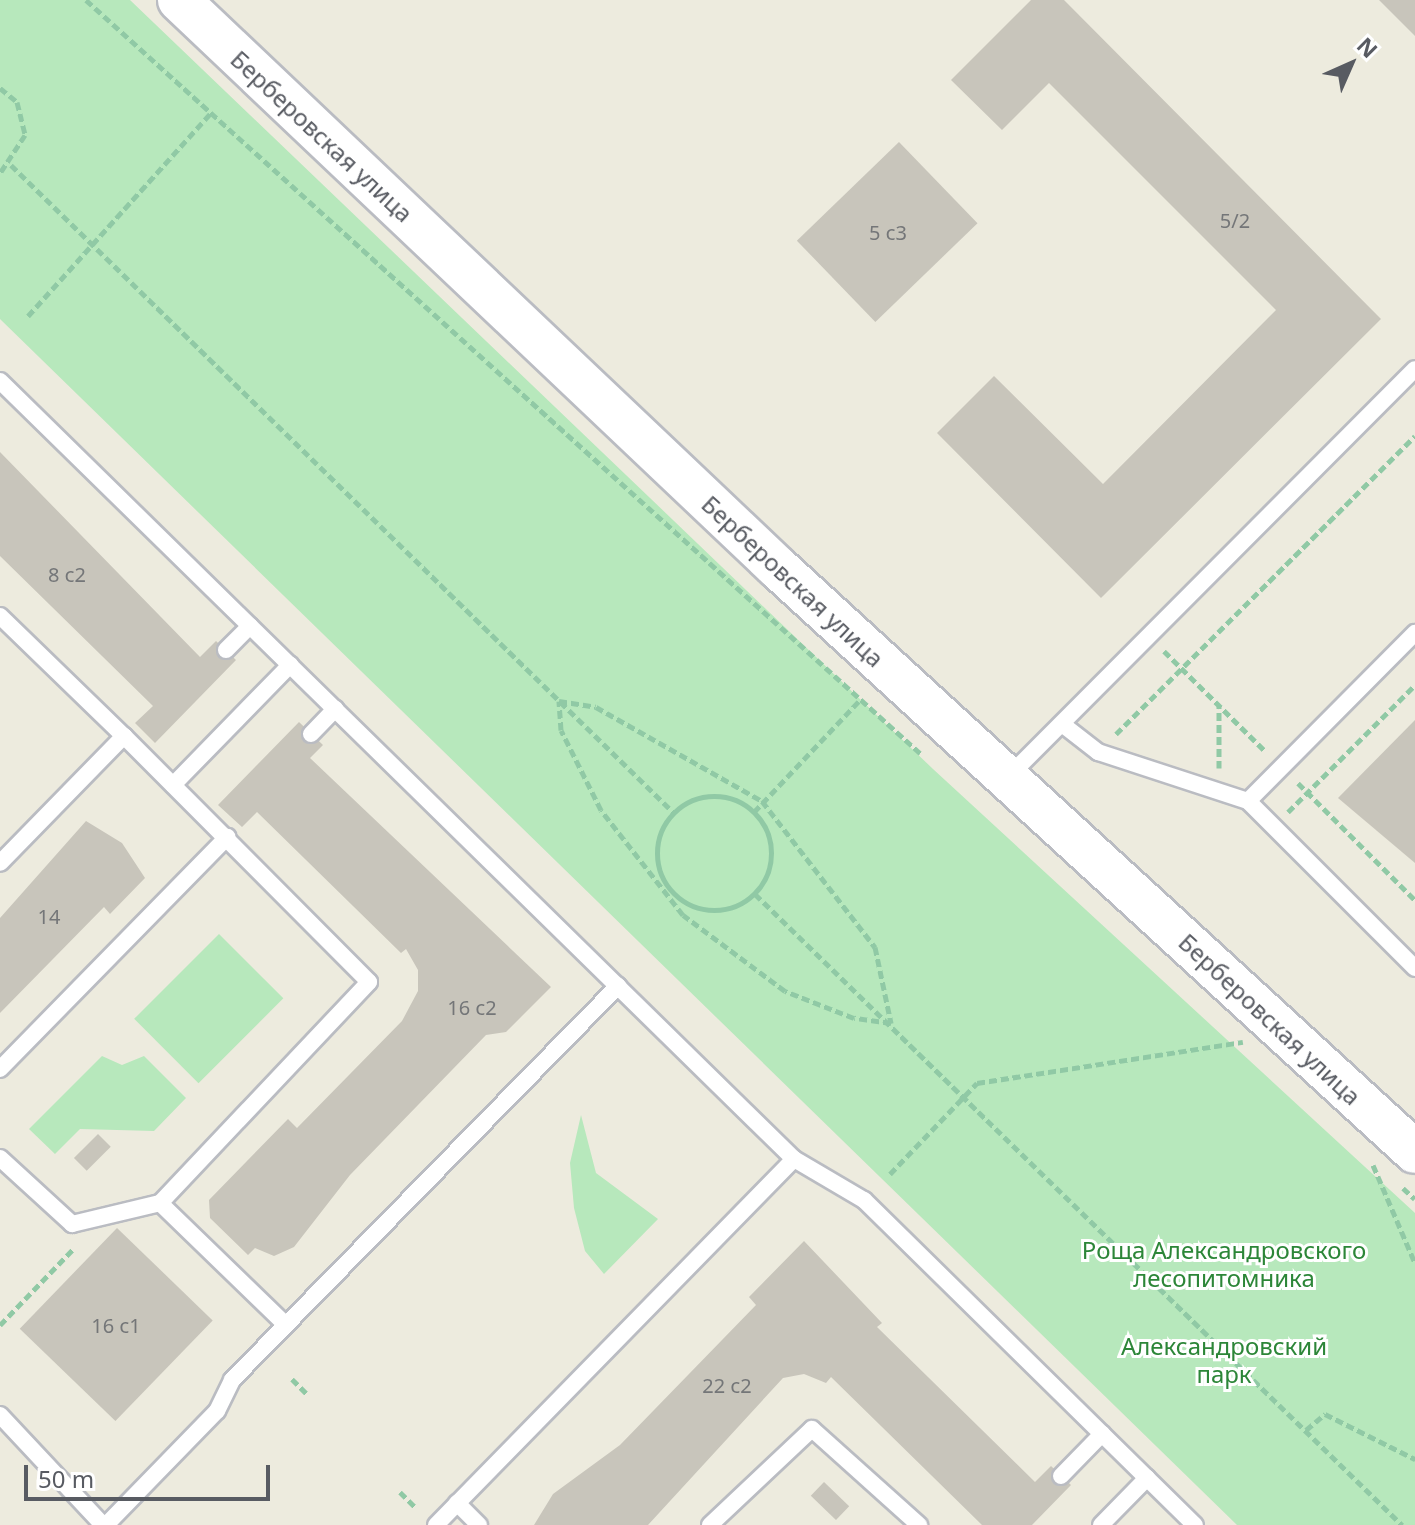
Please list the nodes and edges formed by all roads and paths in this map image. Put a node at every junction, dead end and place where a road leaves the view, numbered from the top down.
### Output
1 (86, 0) edge
2 (179, 0) edge
3 (0, 88) edge
4 (210, 114) junction
5 (11, 165) junction
6 (0, 173) edge
7 (90, 245) junction
8 (28, 316) dead end
9 (1415, 369) edge
10 (0, 381) edge
11 (1415, 436) edge
12 (0, 616) edge
13 (250, 626) junction
14 (1415, 633) edge
15 (226, 650) dead end
16 (290, 665) junction
17 (1415, 685) edge
18 (860, 700) junction
19 (559, 701) junction
20 (1219, 705) dead end
21 (335, 709) junction
22 (1062, 724) junction
23 (311, 734) dead end
24 (124, 736) junction
25 (1098, 752) junction
26 (930, 762) dead end
27 (1007, 778) junction
28 (173, 785) junction
29 (1218, 791) junction
30 (762, 801) junction
31 (1248, 801) junction
32 (673, 812) junction
33 (754, 812) junction
34 (1273, 827) junction
35 (227, 837) junction
36 (0, 863) edge
37 (755, 894) junction
38 (671, 896) junction
39 (1415, 968) edge
40 (618, 986) junction
41 (891, 1023) junction
42 (1234, 1032) dead end
43 (1246, 1042) junction
44 (1257, 1052) dead end
45 (0, 1069) edge
46 (964, 1094) junction
47 (1415, 1152) edge
48 (0, 1158) edge
49 (794, 1159) junction
50 (890, 1174) dead end
51 (1415, 1199) edge
52 (160, 1203) junction
53 (103, 1219) junction
54 (1415, 1263) edge
55 (0, 1325) edge
56 (286, 1325) junction
57 (292, 1379) dead end
58 (306, 1393) dead end
59 (0, 1415) edge
60 (1306, 1430) junction
61 (1102, 1434) junction
62 (1415, 1459) edge
63 (1061, 1476) dead end
64 (1147, 1478) junction
65 (400, 1492) dead end
66 (457, 1503) junction
67 (415, 1507) dead end
68 (1190, 1523) edge
69 (105, 1525) edge
70 (436, 1525) edge
71 (479, 1525) edge
72 (710, 1525) edge
73 (919, 1525) edge
74 (1101, 1525) edge
75 (1402, 1525) edge

1 - 4 path
2 - 27 street, Берберовская улица
3 - 5 path
4 - 7 path
4 - 18 path
5 - 6 path
5 - 7 path
7 - 8 path
7 - 19 path
9 - 22 lane
10 - 13 lane
11 - 25 path
12 - 24 lane
13 - 15 lane
13 - 16 lane
14 - 31 lane
16 - 21 lane
16 - 28 lane
17 - 34 path
18 - 26 path
18 - 30 path
19 - 30 path
19 - 32 path
19 - 38 path
20 - 29 path
21 - 23 lane
21 - 40 lane
22 - 25 lane
22 - 27 lane
24 - 28 lane
24 - 36 lane
25 - 29 lane
27 - 47 street, Берберовская улица
28 - 35 lane
29 - 31 lane
30 - 33 path
30 - 41 path
31 - 34 lane
32 - 33 path
32 - 38 path
33 - 37 path
34 - 39 lane
35 - 45 lane
35 - 52 lane
37 - 38 path
37 - 41 path
38 - 41 path
40 - 49 lane
40 - 56 lane
41 - 46 path
42 - 43 path
43 - 44 path
43 - 46 path
46 - 50 path
46 - 60 path
48 - 53 lane
49 - 61 lane
49 - 66 lane
51 - 54 path
52 - 53 lane
52 - 56 lane
53 - 55 path
56 - 69 lane
57 - 58 path
59 - 69 lane
60 - 62 path
60 - 75 path
61 - 63 lane
61 - 64 lane
64 - 68 lane
64 - 74 lane
65 - 67 path
66 - 70 lane
66 - 71 lane
72 - 73 lane

